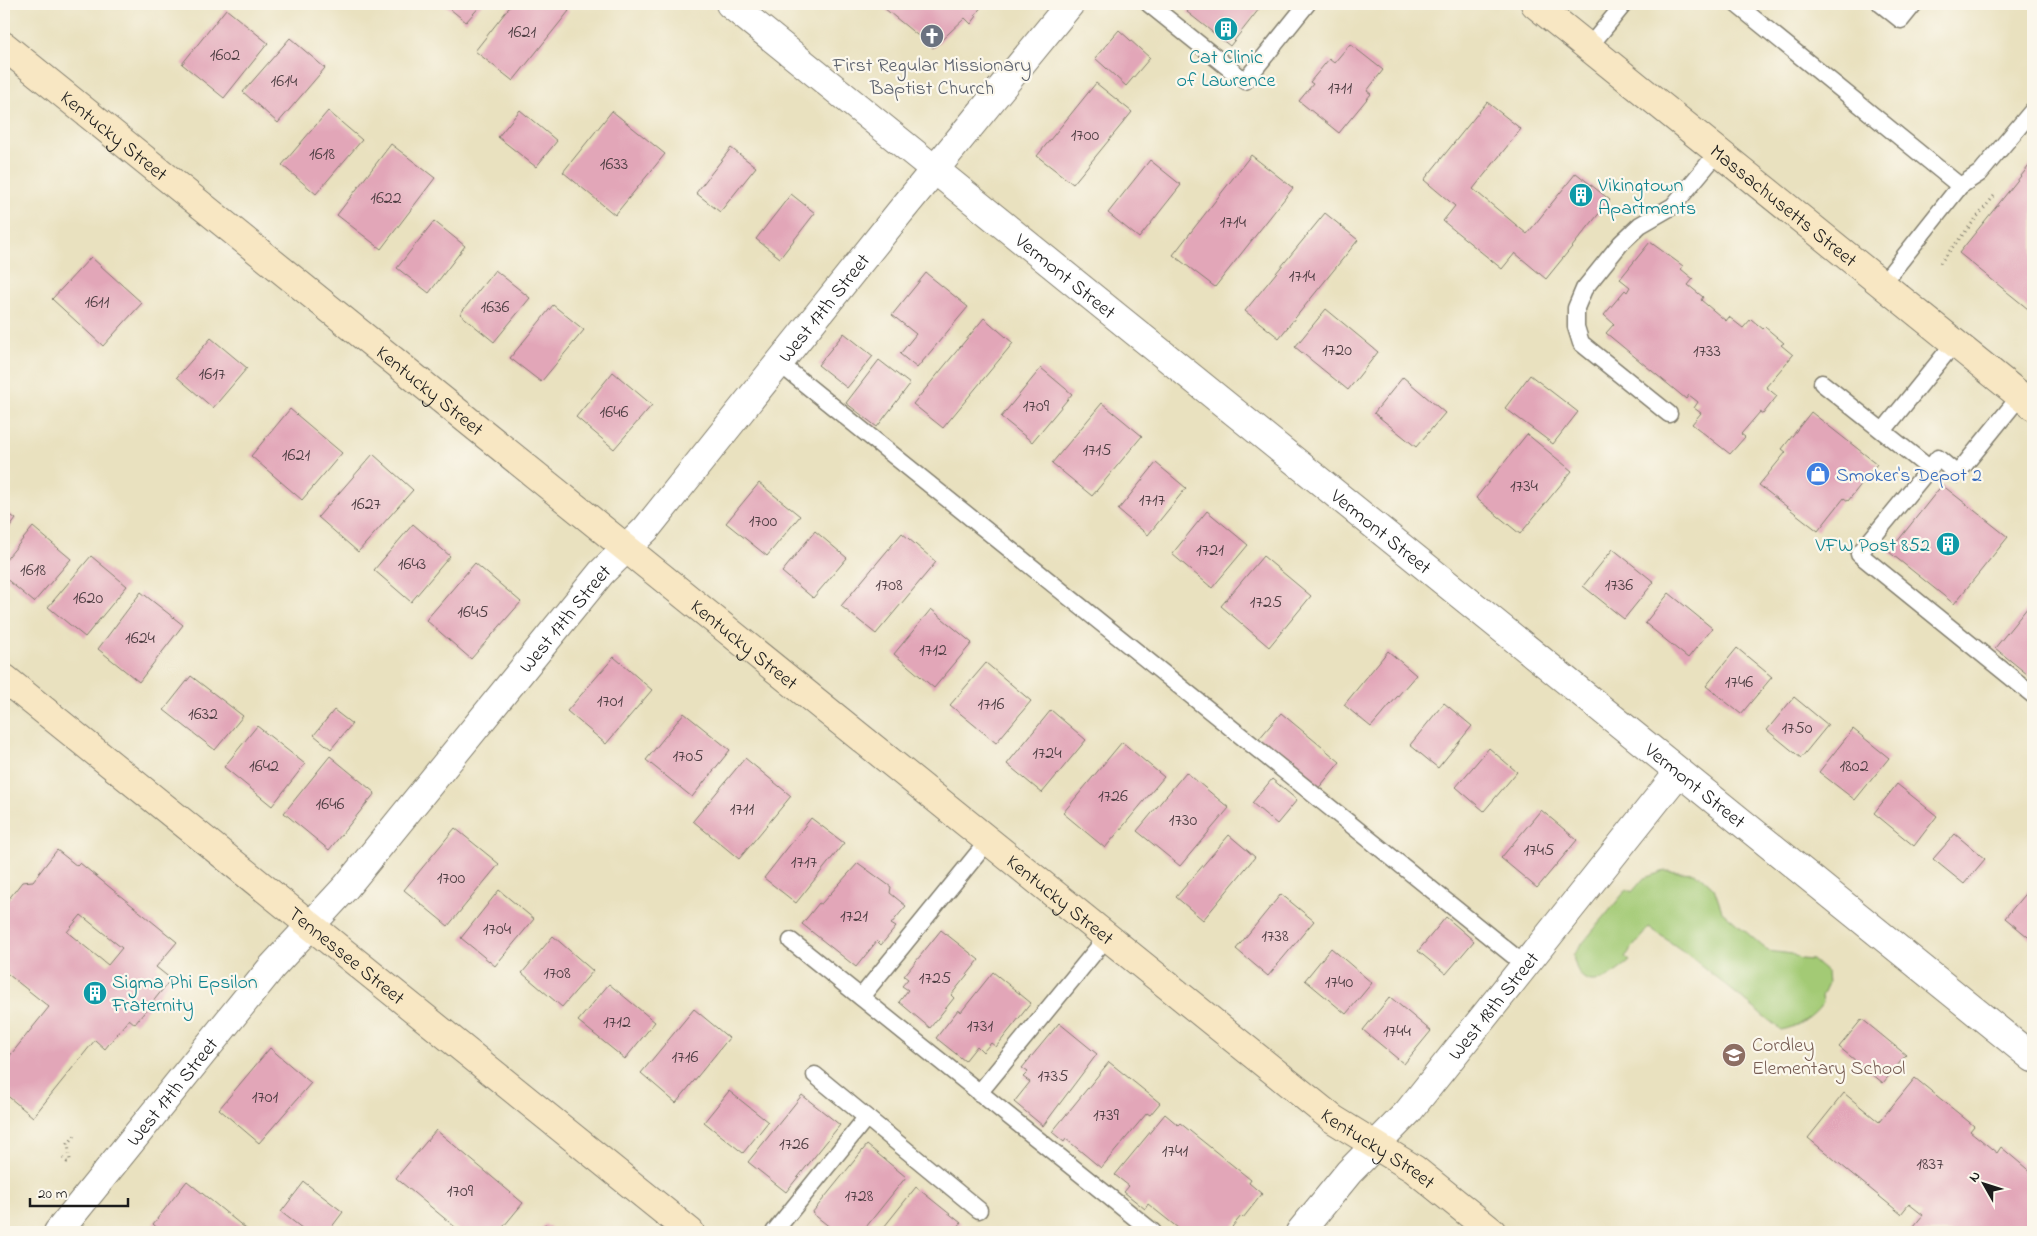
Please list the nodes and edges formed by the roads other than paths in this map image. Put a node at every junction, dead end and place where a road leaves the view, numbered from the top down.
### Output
1 (730, 4) edge
2 (1070, 4) edge
3 (1149, 4) edge
4 (1308, 4) edge
5 (1535, 4) edge
6 (1624, 4) edge
7 (1736, 4) edge
8 (1881, 4) edge
9 (1914, 4) edge
10 (4, 46) edge
11 (1589, 47) junction
12 (2033, 110) edge
13 (1719, 151) junction
14 (935, 170) junction
15 (1960, 186) junction
16 (1882, 283) junction
17 (1955, 342) junction
18 (779, 363) junction
19 (1822, 382) dead end
20 (2027, 400) edge
21 (1669, 414) dead end
22 (1883, 431) junction
23 (1929, 468) junction
24 (626, 549) junction
25 (4, 678) edge
26 (2033, 695) edge
27 (1679, 772) junction
28 (988, 841) junction
29 (310, 926) junction
30 (1107, 937) junction
31 (791, 941) dead end
32 (1525, 965) junction
33 (861, 997) junction
34 (2033, 1058) edge
35 (815, 1075) dead end
36 (980, 1093) junction
37 (866, 1118) junction
38 (1375, 1145) junction
39 (978, 1210) dead end
40 (58, 1232) edge
41 (690, 1232) edge
42 (774, 1232) edge
43 (1153, 1232) edge
44 (1300, 1232) edge
45 (1492, 1232) edge

1 - 14 street, Vermont Street
2 - 14 street, West 17th Street
3 - 4 lane
5 - 11 main road, Massachusetts Street
6 - 11 lane
7 - 15 lane
8 - 9 lane
10 - 24 main road, Kentucky Street
11 - 13 main road, Massachusetts Street
12 - 15 lane
13 - 16 main road, Massachusetts Street
13 - 21 lane
14 - 18 street, West 17th Street
14 - 27 street, Vermont Street
15 - 16 lane
16 - 17 main road, Massachusetts Street
17 - 20 main road, Massachusetts Street
17 - 22 lane
18 - 24 street, West 17th Street
18 - 32 lane
19 - 22 lane
20 - 23 lane
22 - 23 lane
23 - 26 lane
24 - 28 main road, Kentucky Street
24 - 29 street, West 17th Street
25 - 29 main road, Tennessee Street
27 - 32 street, West 18th Street
27 - 34 street, Vermont Street
28 - 30 main road, Kentucky Street
28 - 33 lane
29 - 40 street, West 17th Street
29 - 41 main road, Tennessee Street
30 - 36 lane
30 - 38 main road, Kentucky Street
31 - 33 lane
32 - 38 street, West 18th Street
33 - 36 lane
35 - 37 lane
36 - 43 lane
37 - 39 lane
37 - 42 lane
38 - 44 street, West 18th Street
38 - 45 main road, Kentucky Street

